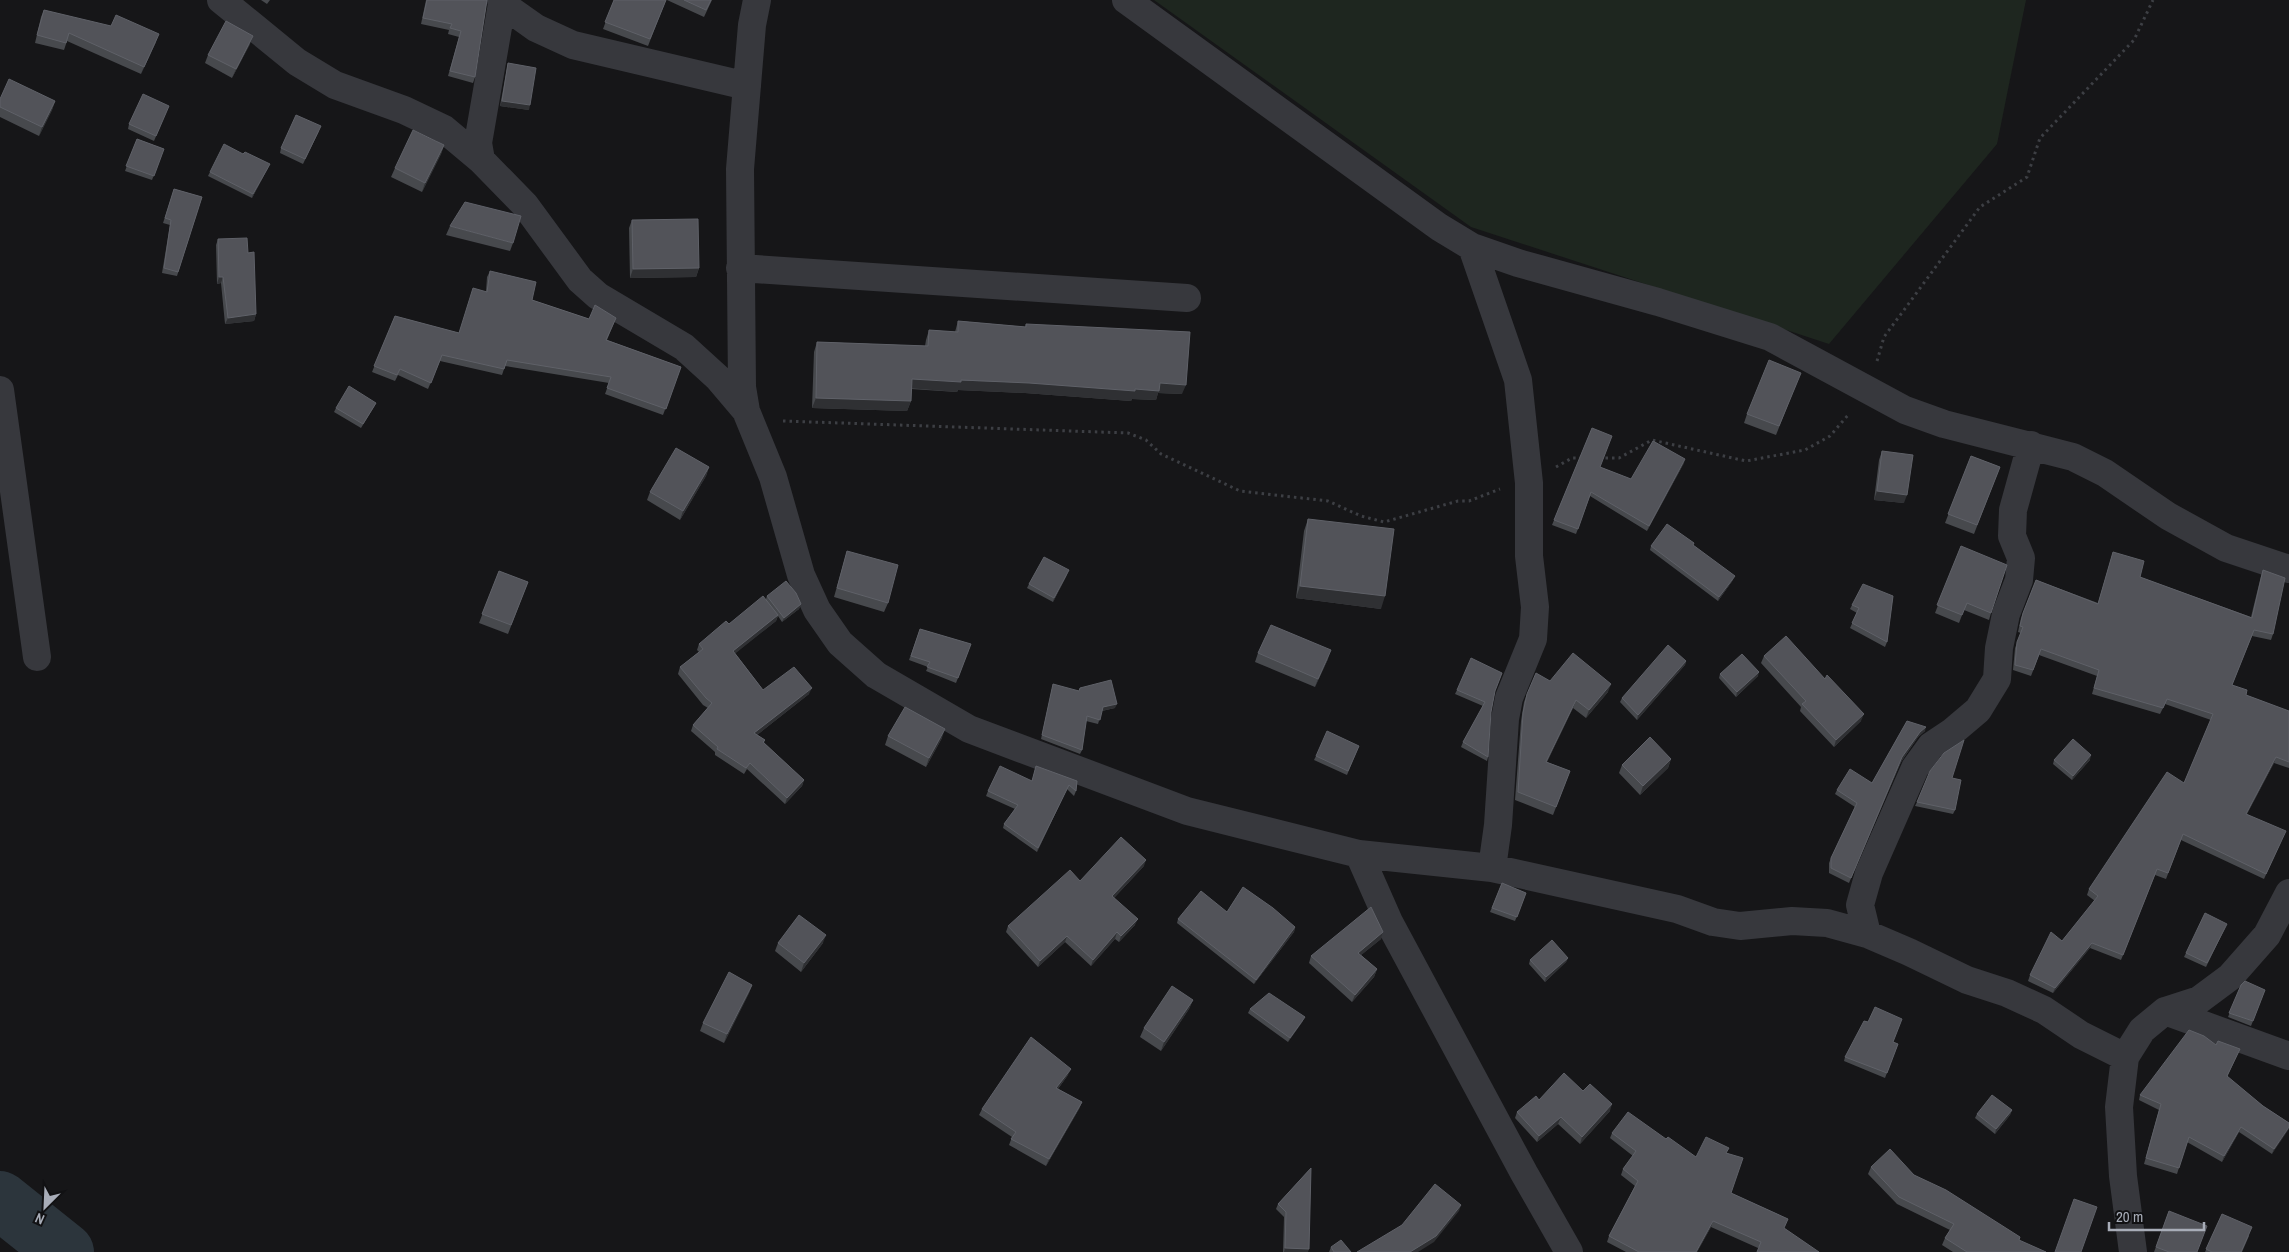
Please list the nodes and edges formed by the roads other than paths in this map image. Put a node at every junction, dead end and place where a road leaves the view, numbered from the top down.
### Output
1 (220, 0) edge
2 (757, 0) edge
3 (1126, 0) edge
4 (502, 2) edge
5 (747, 86) junction
6 (481, 160) junction
7 (1472, 247) junction
8 (740, 268) junction
9 (1187, 298) dead end
10 (0, 390) edge
11 (746, 411) junction
12 (2031, 445) junction
13 (2289, 569) edge
14 (37, 657) dead end
15 (1359, 854) junction
16 (1492, 868) junction
17 (2289, 893) edge
18 (1867, 934) junction
19 (2165, 1011) junction
20 (2289, 1056) edge
21 (2125, 1057) junction
22 (1569, 1252) edge
23 (2133, 1252) edge

1 - 6 street
2 - 5 street
3 - 7 street
4 - 5 street
4 - 6 street
5 - 8 street
6 - 11 street
7 - 12 street
7 - 16 street
8 - 9 street
8 - 11 street
10 - 14 street
11 - 15 street
12 - 13 street
12 - 18 street
15 - 16 street
15 - 22 street
16 - 18 street
17 - 19 street
18 - 21 street
19 - 20 street
19 - 21 street
21 - 23 street

